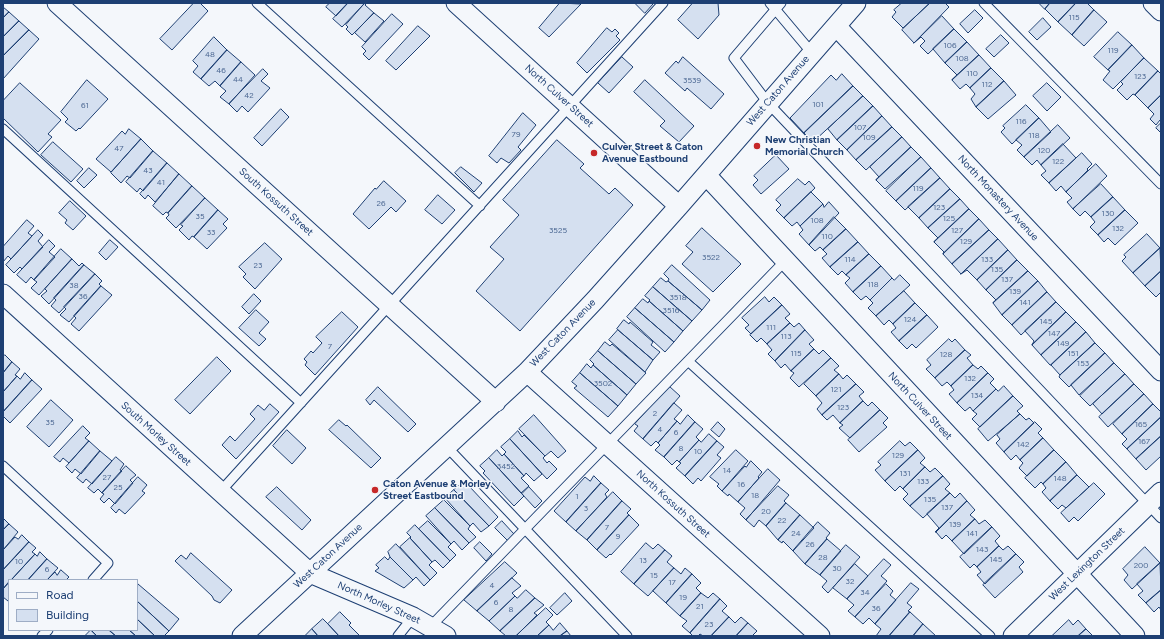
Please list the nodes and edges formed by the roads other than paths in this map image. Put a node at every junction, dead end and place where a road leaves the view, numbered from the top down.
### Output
1 (57, 3) edge
2 (257, 3) edge
3 (456, 3) edge
4 (663, 3) edge
5 (856, 3) edge
6 (984, 3) edge
7 (1153, 3) edge
8 (775, 5) edge
9 (1161, 11) edge
10 (836, 26) junction
11 (812, 53) junction
12 (768, 102) junction
13 (570, 106) junction
14 (3, 129) edge
15 (706, 176) junction
16 (1161, 184) edge
17 (480, 206) junction
18 (679, 206) junction
19 (785, 261) junction
20 (3, 294) edge
21 (389, 305) junction
22 (688, 361) junction
23 (1161, 370) edge
24 (526, 372) junction
25 (496, 402) junction
26 (301, 403) junction
27 (607, 444) junction
28 (447, 447) junction
29 (3, 466) edge
30 (220, 492) junction
31 (1157, 505) edge
32 (525, 529) junction
33 (310, 573) junction
34 (1077, 574) junction
35 (94, 579) edge
36 (413, 617) junction
37 (438, 631) edge
38 (242, 636) edge
39 (398, 636) edge
40 (627, 636) edge
41 (820, 636) edge
42 (990, 636) edge
43 (1013, 636) edge
44 (1135, 636) edge

1 - 21 street, South Kossuth Street
2 - 17 lane
3 - 13 street, North Culver Street
4 - 13 lane
5 - 10 street, West Caton Avenue
6 - 16 lane
7 - 9 street
8 - 11 lane
8 - 12 lane
10 - 11 street, West Caton Avenue
10 - 23 street, North Monastery Avenue
11 - 12 street, West Caton Avenue
12 - 15 street, West Caton Avenue
12 - 31 lane
13 - 17 lane
13 - 18 street, North Culver Street
14 - 26 lane
15 - 18 street, West Caton Avenue
15 - 19 street, North Culver Street
17 - 21 lane
18 - 24 street, West Caton Avenue
19 - 22 lane
19 - 34 street, North Culver Street
20 - 30 street, South Morley Street
21 - 25 street, South Kossuth Street
21 - 26 lane
22 - 27 lane
22 - 42 lane
24 - 25 street, West Caton Avenue
24 - 27 street, North Kossuth Street
25 - 28 street, West Caton Avenue
26 - 30 lane
27 - 32 lane
27 - 41 street, North Kossuth Street
28 - 32 lane
28 - 33 street, West Caton Avenue
29 - 35 lane
30 - 33 street, South Morley Street
31 - 34 street, West Lexington Street
32 - 37 lane
32 - 40 lane
33 - 36 street, North Morley Street
33 - 38 street, West Caton Avenue
34 - 43 street, West Lexington Street
34 - 44 street, North Culver Street
36 - 37 street, North Morley Street
36 - 39 lane

